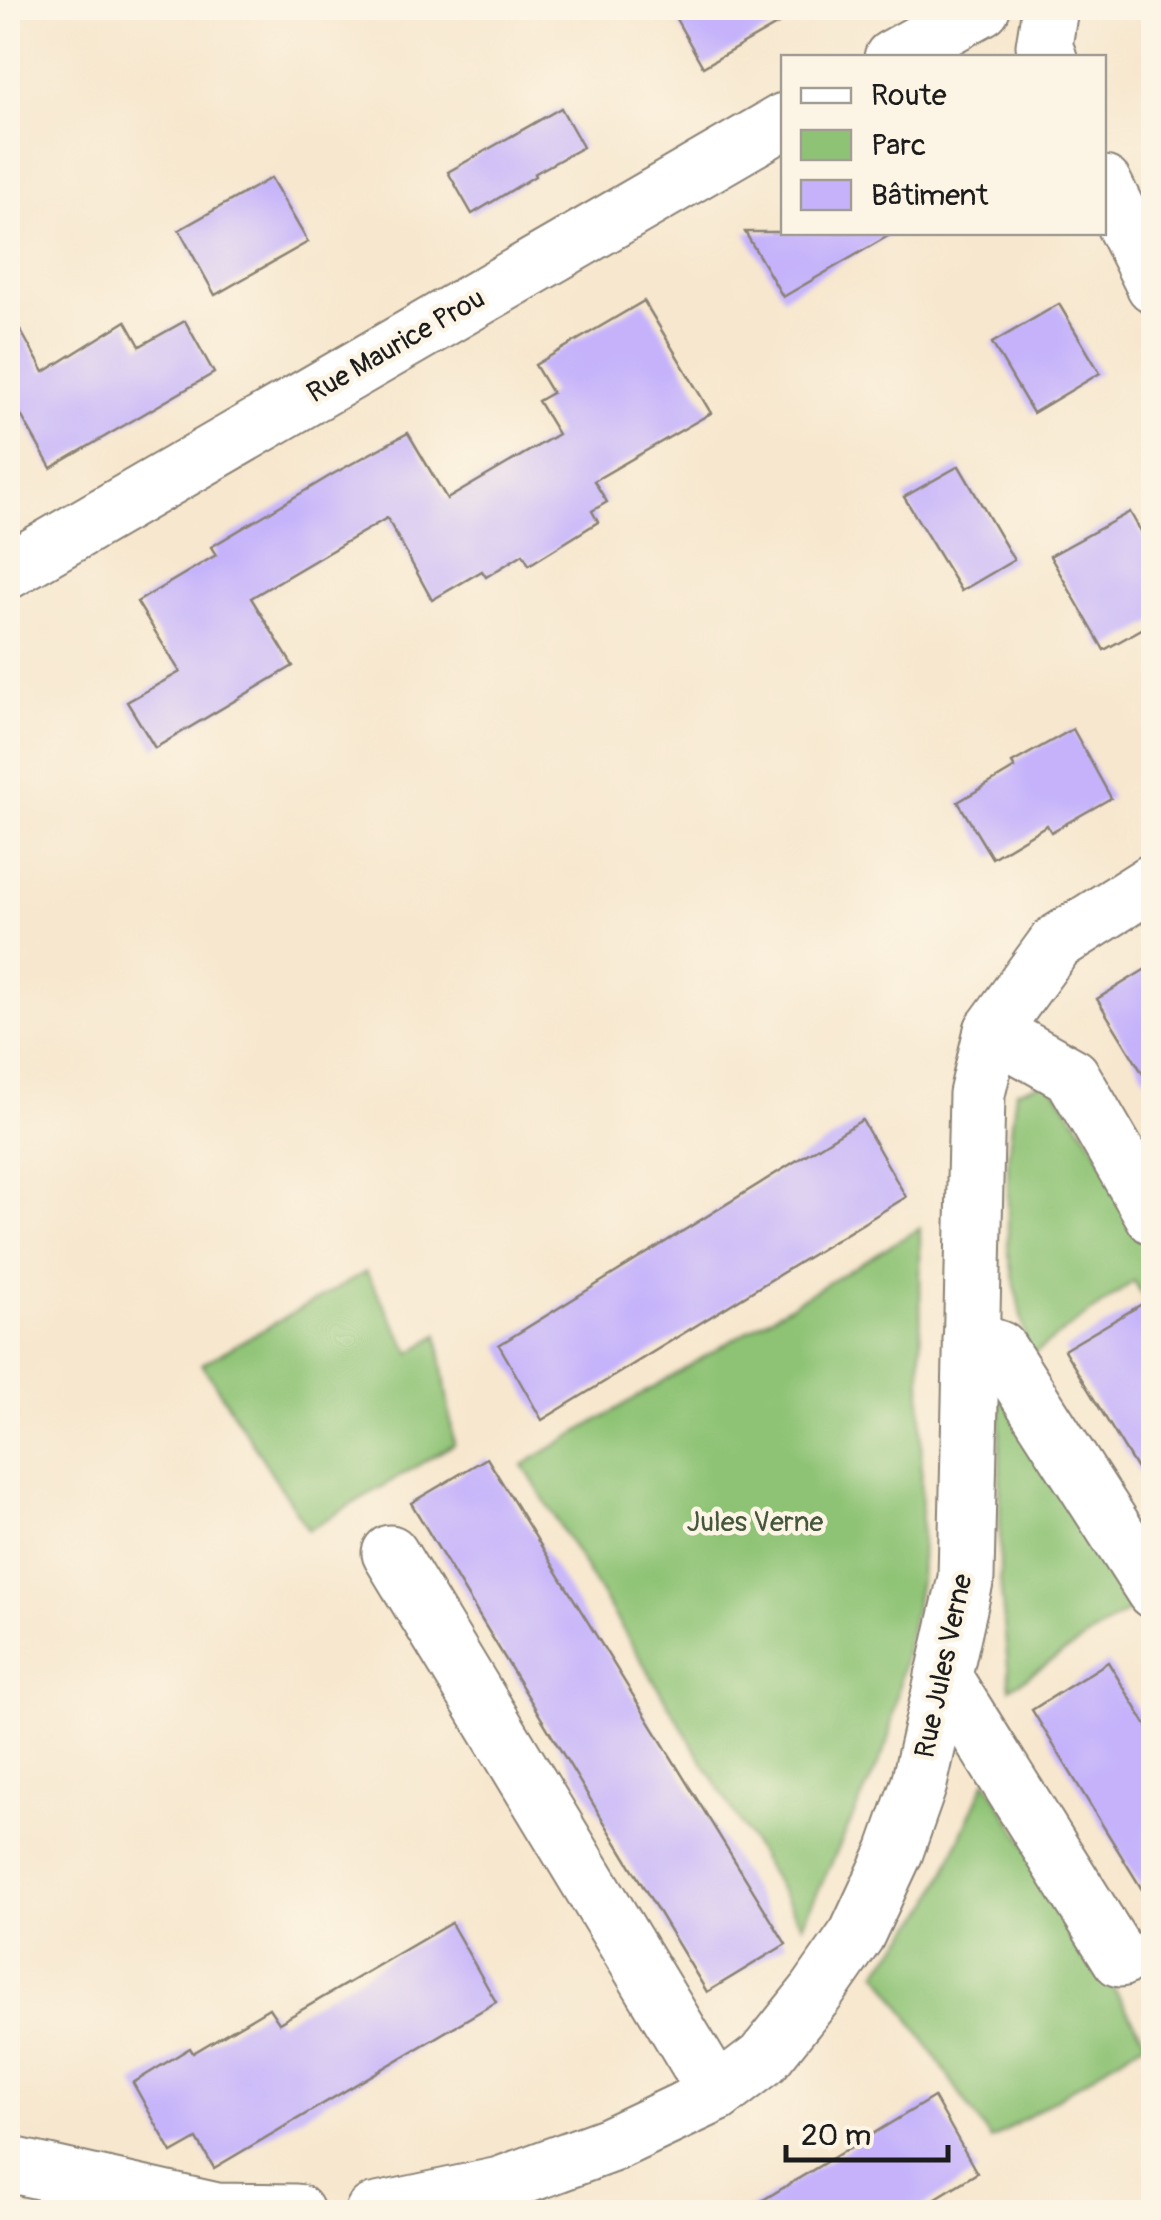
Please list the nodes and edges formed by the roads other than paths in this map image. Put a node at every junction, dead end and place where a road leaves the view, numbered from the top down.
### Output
1 (982, 8) edge
2 (1050, 8) edge
3 (897, 55) edge
4 (1047, 55) edge
5 (781, 122) edge
6 (1106, 188) edge
7 (1154, 285) edge
8 (8, 571) edge
9 (1154, 881) edge
10 (992, 1030) junction
11 (1154, 1217) edge
12 (971, 1339) junction
13 (390, 1553) dead end
14 (1154, 1591) edge
15 (943, 1676) junction
16 (1120, 1959) dead end
17 (718, 2094) junction
18 (8, 2164) edge
19 (296, 2212) edge
20 (373, 2212) edge

1 - 3 street
2 - 4 street
5 - 8 street, Rue Maurice Prou
6 - 7 street
9 - 10 street, Rue Jules Verne
10 - 11 street
10 - 12 street, Rue Jules Verne
12 - 14 street
12 - 15 street, Rue Jules Verne
13 - 17 street
15 - 16 street
15 - 17 street, Rue Jules Verne
17 - 20 street, Rue Jules Verne
18 - 19 street

